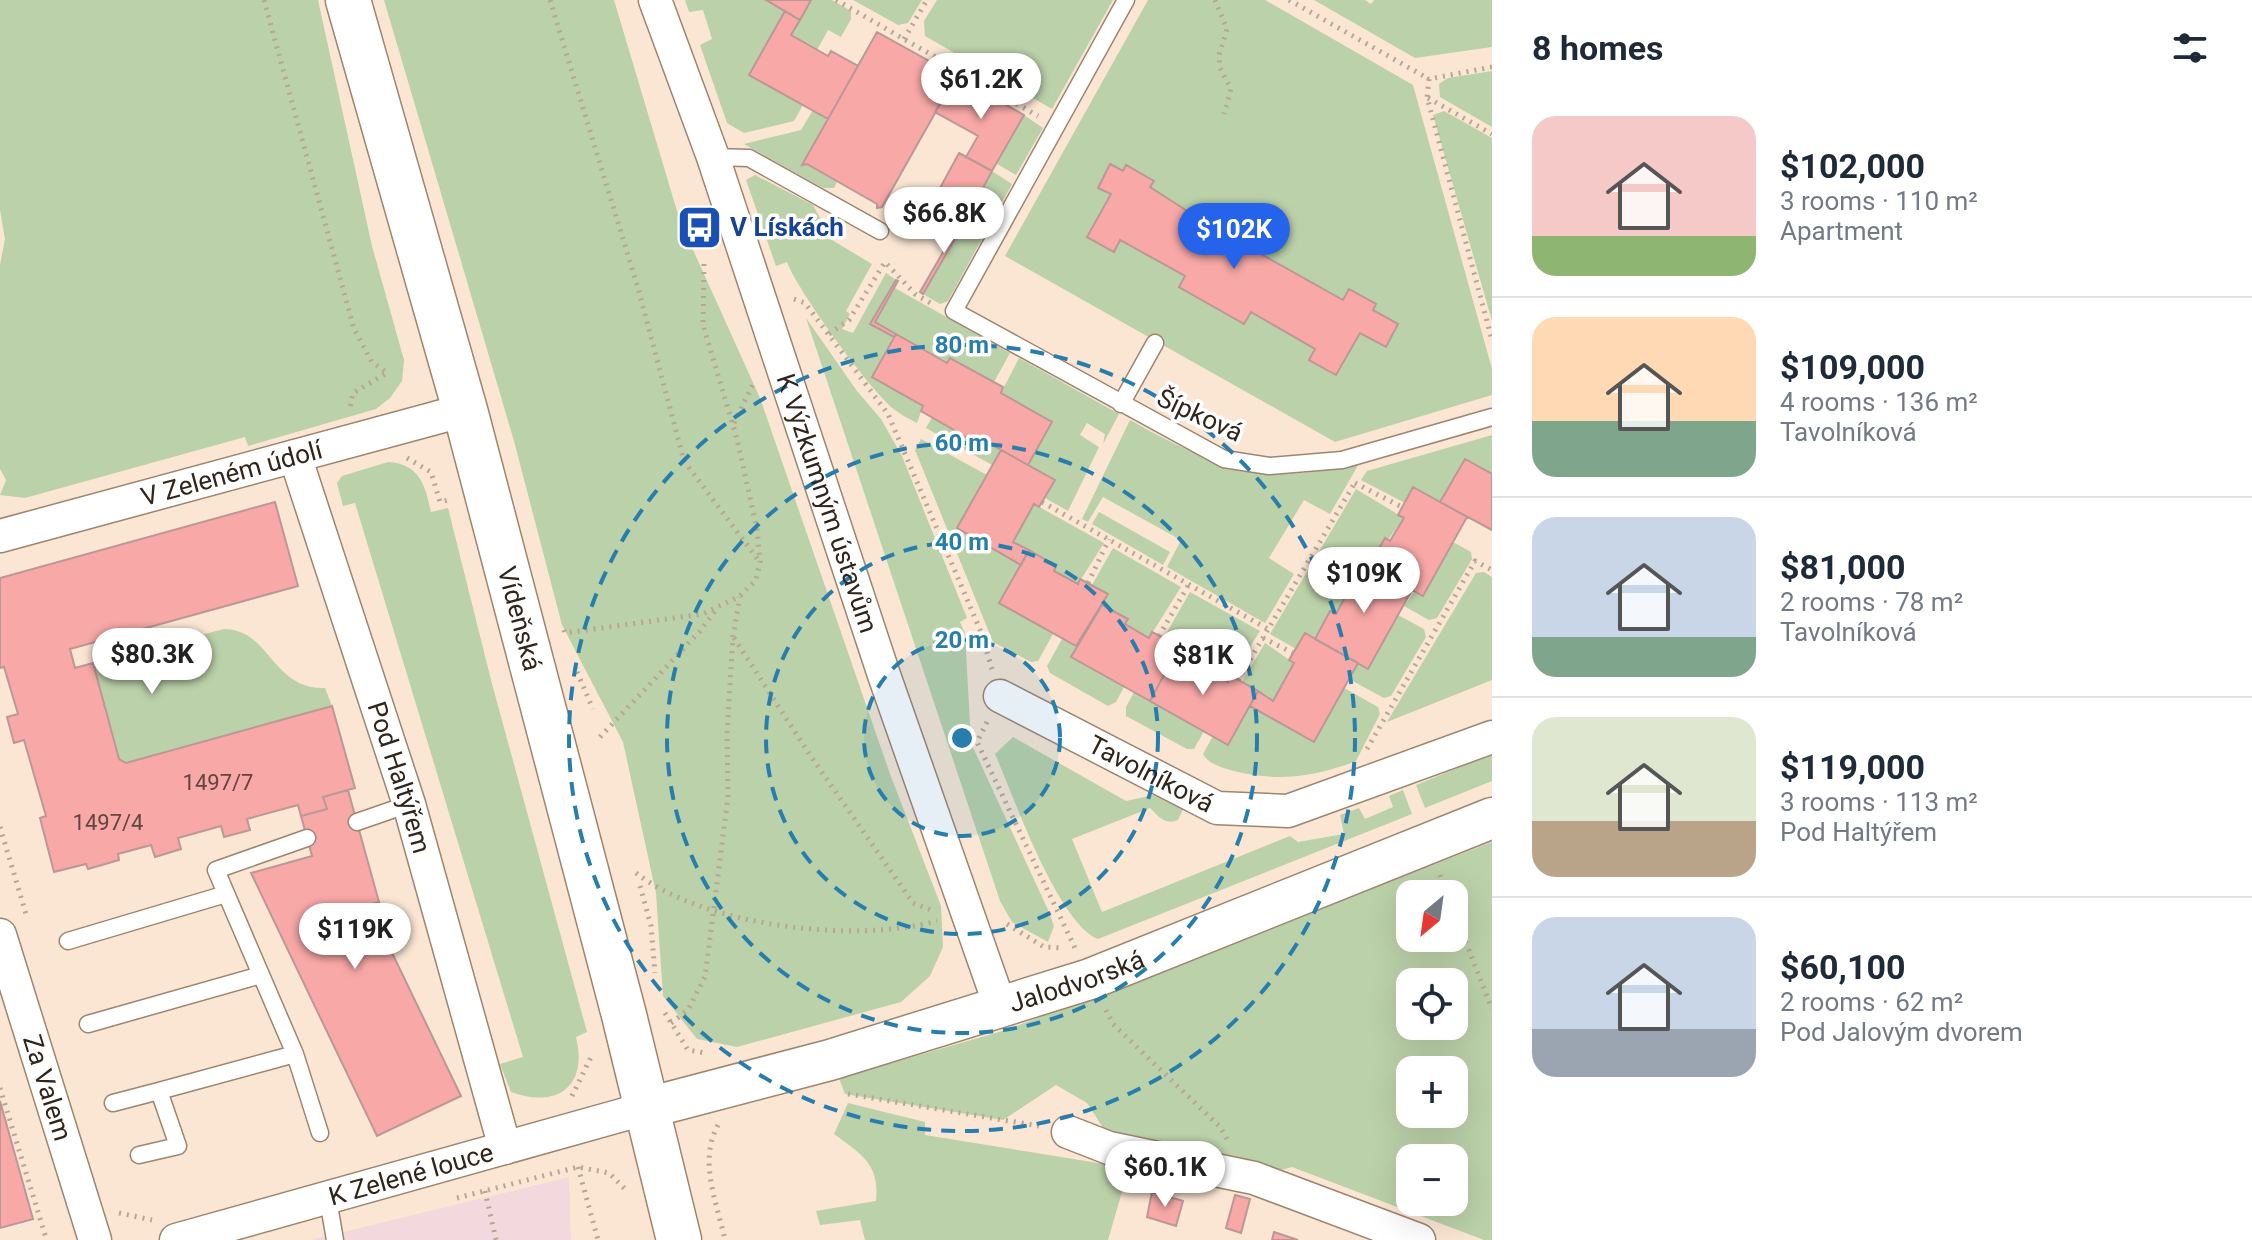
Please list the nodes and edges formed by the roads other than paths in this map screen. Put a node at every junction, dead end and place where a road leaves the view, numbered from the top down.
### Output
1 (348, 0) edge
2 (655, 0) edge
3 (1126, 0) edge
4 (713, 157) junction
5 (880, 231) dead end
6 (1155, 343) dead end
7 (1121, 404) junction
8 (465, 410) junction
9 (1492, 417) edge
10 (295, 456) junction
11 (0, 536) edge
12 (1000, 696) dead end
13 (1492, 737) edge
14 (409, 804) junction
15 (1492, 818) edge
16 (357, 822) dead end
17 (307, 838) dead end
18 (226, 894) junction
19 (68, 941) dead end
20 (2, 953) edge
21 (261, 975) junction
22 (1000, 1006) junction
23 (88, 1024) dead end
24 (295, 1054) junction
25 (159, 1091) junction
26 (113, 1103) dead end
27 (647, 1108) junction
28 (1068, 1132) road end
29 (320, 1133) dead end
30 (505, 1148) junction
31 (139, 1155) dead end
32 (328, 1199) junction
33 (166, 1230) edge
34 (95, 1240) edge
35 (335, 1240) edge
36 (679, 1240) edge
37 (1419, 1240) edge

1 - 8 main road, Vídeňská
2 - 4 street, K Výzkumným ústavům
3 - 7 lane, Šípková
4 - 5 lane
4 - 22 street, K Výzkumným ústavům
6 - 7 lane
7 - 9 lane, Šípková
8 - 10 street, V Zeleném údolí
8 - 27 main road, Vídeňská
10 - 11 street, V Zeleném údolí
10 - 14 street, Pod Haltýřem
12 - 13 street, Tavolníková
14 - 16 lane
14 - 30 street, Pod Haltýřem
15 - 22 street, Jalodvorská
17 - 18 lane
18 - 19 lane
18 - 21 lane
20 - 34 street, Za Valem
21 - 23 lane
21 - 24 lane
22 - 27 street, Jalodvorská
24 - 25 lane
24 - 29 lane
25 - 26 lane
25 - 31 lane
27 - 30 street, K Zelené louce
27 - 36 main road, Vídeňská
28 - 37 street
30 - 32 street, K Zelené louce
32 - 33 street, K Zelené louce
32 - 35 lane

